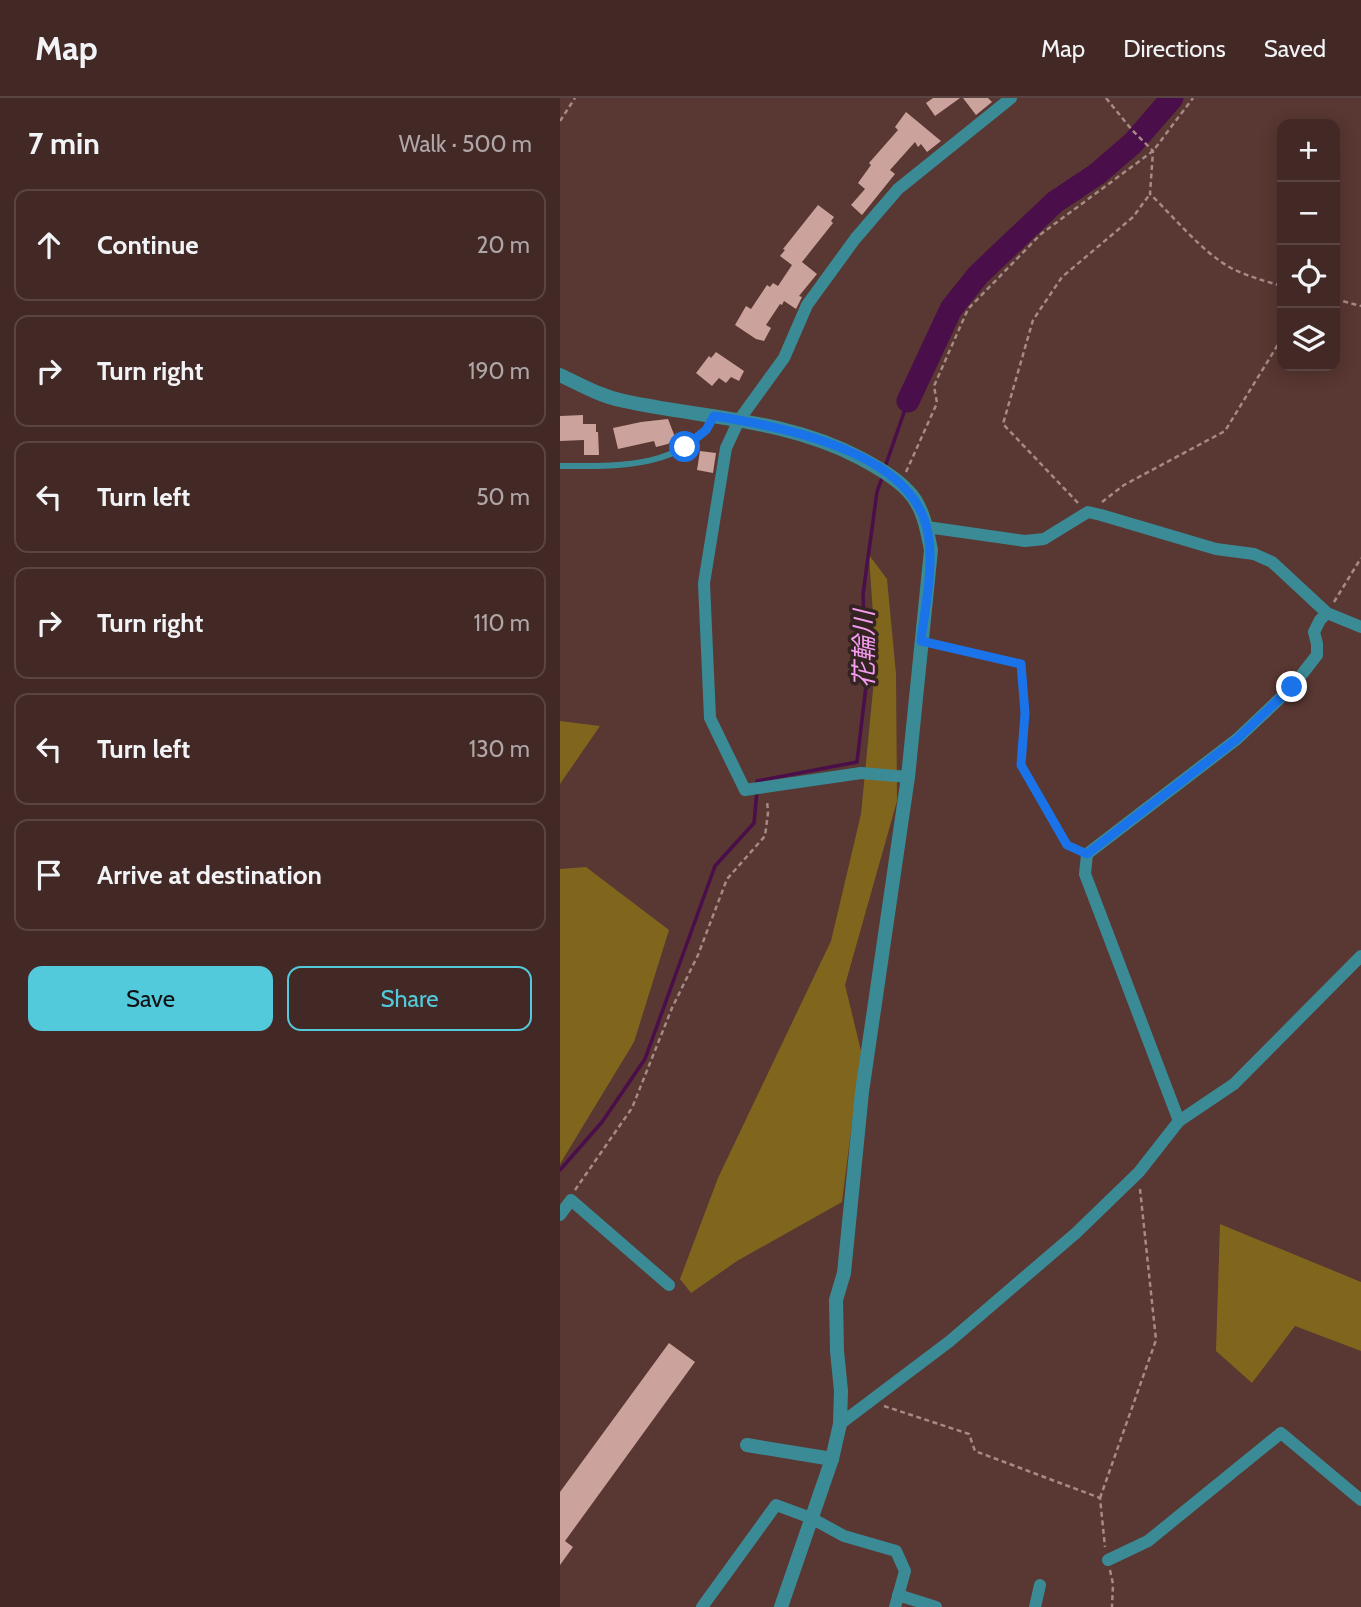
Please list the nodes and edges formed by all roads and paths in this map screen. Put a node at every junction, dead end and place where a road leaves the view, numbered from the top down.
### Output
1 (575, 98) edge
2 (1011, 98) edge
3 (1106, 98) edge
4 (1193, 98) edge
5 (562, 113) edge
6 (560, 121) edge
7 (1153, 151) junction
8 (1150, 194) junction
9 (1277, 285) edge
10 (1340, 300) edge
11 (1361, 306) edge
12 (1277, 346) edge
13 (560, 374) edge
14 (714, 416) junction
15 (739, 420) junction
16 (560, 466) edge
17 (901, 485) junction
18 (1088, 512) junction
19 (927, 527) junction
20 (1361, 558) edge
21 (1327, 613) junction
22 (1361, 627) edge
23 (921, 641) junction
24 (908, 777) junction
25 (766, 786) junction
26 (1087, 854) junction
27 (1361, 956) edge
28 (1179, 1121) junction
29 (1139, 1172) junction
30 (571, 1200) junction
31 (560, 1215) edge
32 (669, 1284) dead end
33 (871, 1402) junction
34 (839, 1424) junction
35 (747, 1445) dead end
36 (832, 1459) junction
37 (1100, 1498) junction
38 (1361, 1500) edge
39 (811, 1518) junction
40 (1108, 1560) junction
41 (1040, 1585) dead end
42 (896, 1601) edge
43 (702, 1607) edge
44 (781, 1607) edge
45 (936, 1607) edge
46 (1035, 1607) edge
47 (1112, 1607) edge

1 - 5 path
2 - 15 street
3 - 7 path
4 - 7 path
5 - 6 path
7 - 8 path
7 - 17 path
8 - 9 path
8 - 18 path
10 - 11 path
12 - 18 path
13 - 14 street
14 - 15 street
14 - 16 lane
15 - 17 street
15 - 25 street
17 - 19 street
18 - 19 street
18 - 21 street
19 - 23 street
20 - 21 path
21 - 22 street
21 - 26 street
23 - 24 street
23 - 26 path
24 - 25 street
24 - 34 street
25 - 30 path
26 - 28 street
27 - 28 street
28 - 29 street
29 - 33 street
29 - 37 path
30 - 31 street
30 - 32 street
33 - 34 street
33 - 37 path
34 - 36 street
35 - 36 street
36 - 39 street
37 - 40 path
38 - 40 street
39 - 42 street
39 - 43 street
39 - 44 street
40 - 47 path
41 - 46 street
42 - 45 street

